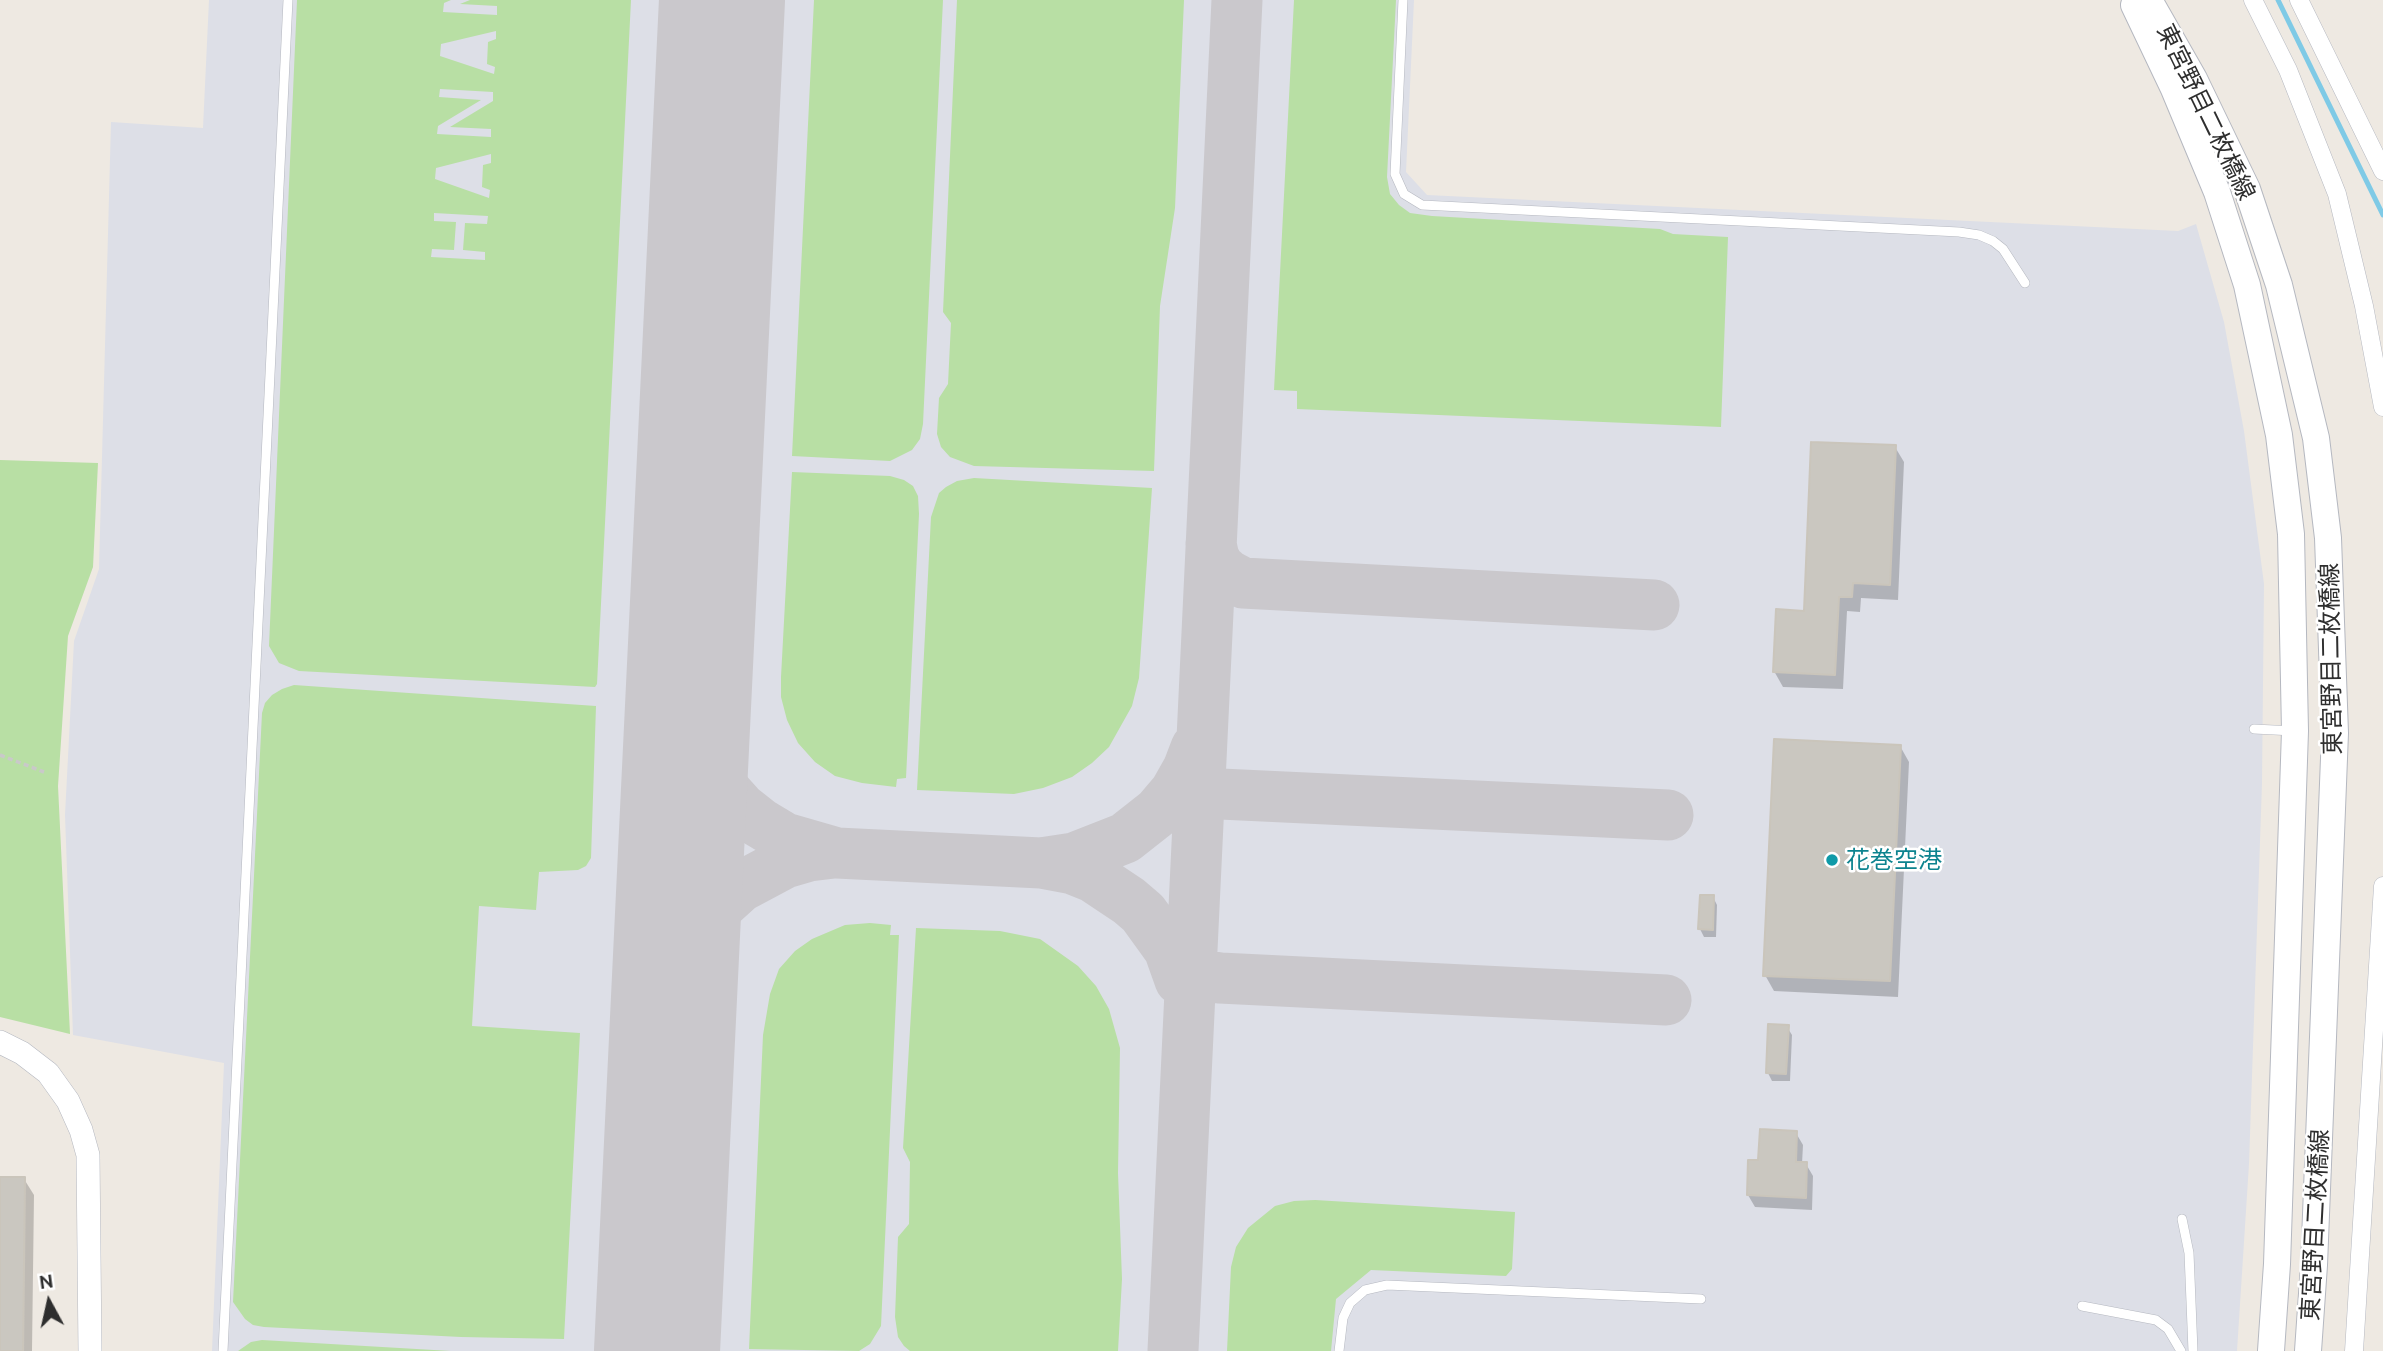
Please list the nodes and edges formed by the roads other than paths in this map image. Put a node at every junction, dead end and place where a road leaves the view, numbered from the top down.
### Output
1 (288, 0) edge
2 (1403, 0) edge
3 (2132, 0) edge
4 (2149, 0) edge
5 (2253, 0) edge
6 (2299, 0) edge
7 (2383, 171) edge
8 (2025, 283) dead end
9 (2383, 407) edge
10 (2255, 729) dead end
11 (2295, 731) junction
12 (2383, 886) edge
13 (0, 1042) edge
14 (2182, 1219) dead end
15 (1701, 1299) dead end
16 (2082, 1306) dead end
17 (90, 1351) edge
18 (223, 1351) edge
19 (1339, 1351) edge
20 (2181, 1351) edge
21 (2193, 1351) edge
22 (2271, 1351) edge
23 (2308, 1351) edge
24 (2354, 1351) edge

1 - 18 lane
2 - 8 lane
3 - 11 main road, 東宮野目二枚橋線
4 - 23 main road, 東宮野目二枚橋線
5 - 9 street
6 - 7 street
10 - 11 lane
11 - 22 main road, 東宮野目二枚橋線
12 - 24 street
13 - 17 street
14 - 21 lane
15 - 19 lane
16 - 20 lane

